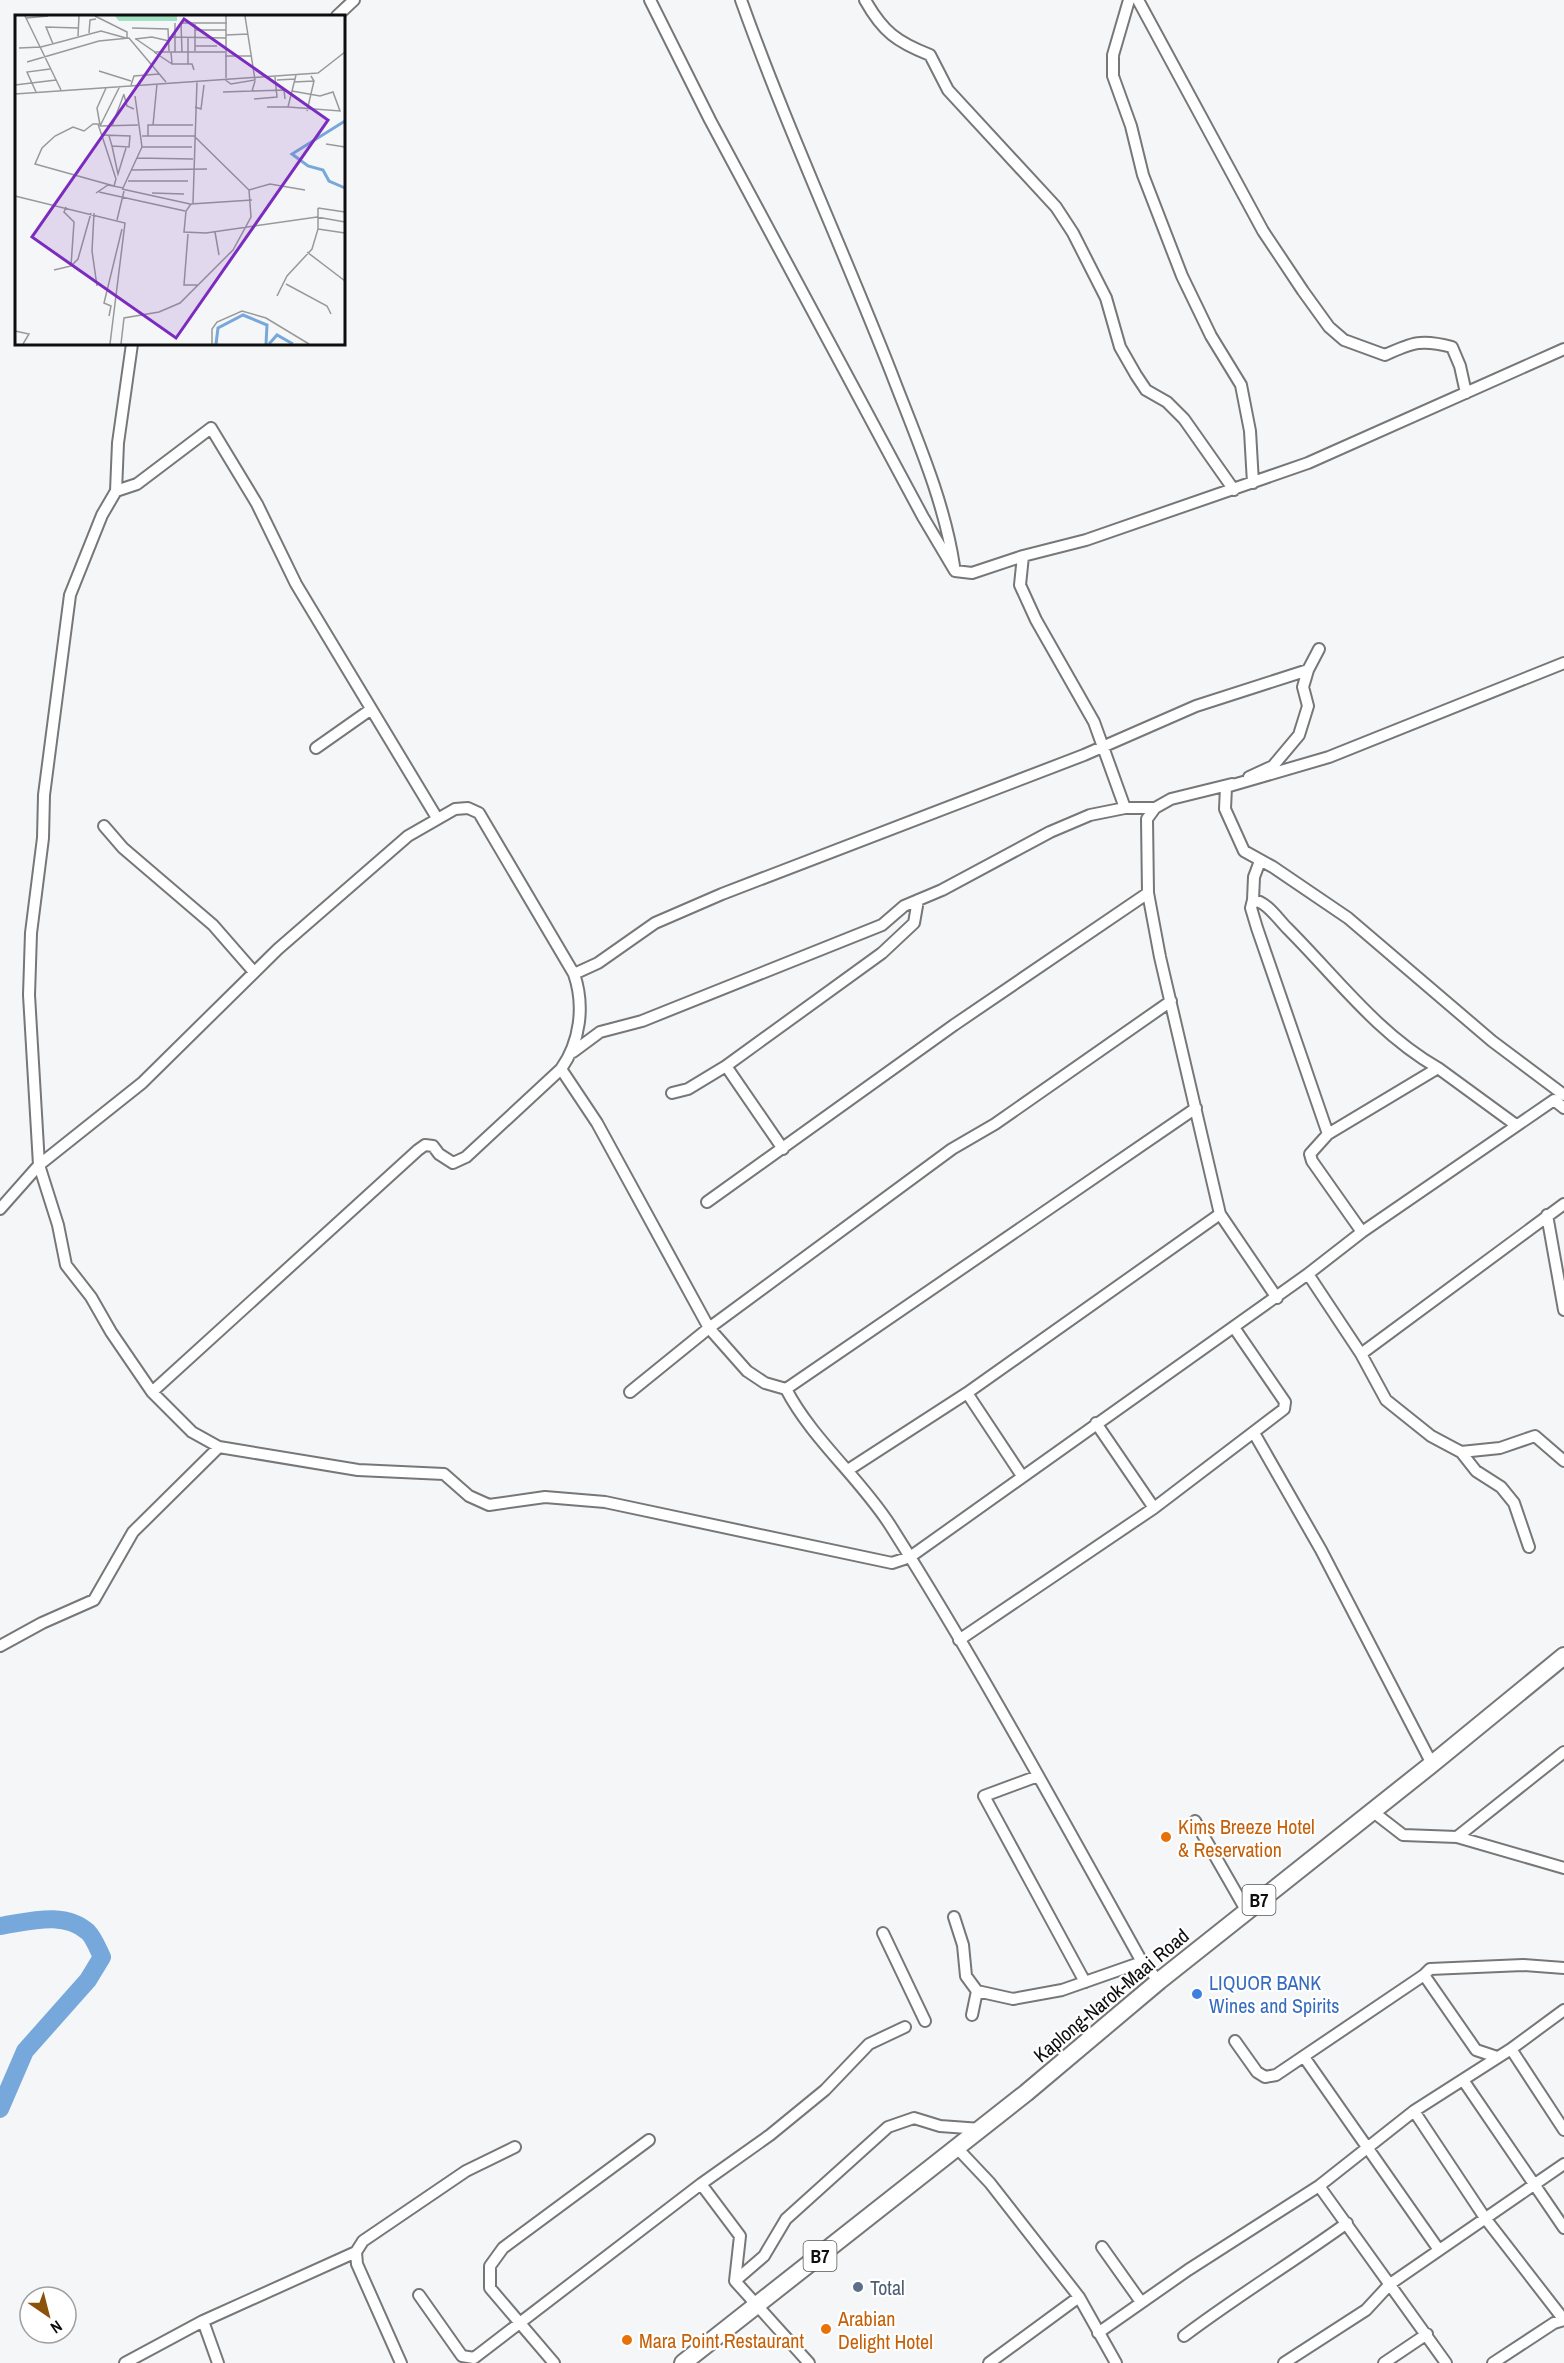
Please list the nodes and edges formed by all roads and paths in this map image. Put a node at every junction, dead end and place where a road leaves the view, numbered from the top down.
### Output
1 (354, 0) edge
2 (650, 0) edge
3 (741, 0) edge
4 (865, 0) edge
5 (1129, 0) edge
6 (1138, 0) edge
7 (338, 15) edge
8 (132, 345) edge
9 (1564, 349) edge
10 (1466, 393) junction
11 (1253, 483) junction
12 (1234, 490) junction
13 (116, 491) junction
14 (1023, 556) junction
15 (955, 571) junction
16 (1319, 649) dead end
17 (1564, 663) edge
18 (1308, 670) junction
19 (370, 710) junction
20 (1103, 747) junction
21 (316, 748) dead end
22 (1226, 787) junction
23 (1125, 808) junction
24 (1155, 808) junction
25 (437, 818) junction
26 (104, 826) dead end
27 (1260, 861) junction
28 (1148, 893) junction
29 (918, 900) junction
30 (1253, 900) junction
31 (254, 972) junction
32 (574, 974) junction
33 (1171, 1001) junction
34 (572, 1053) junction
35 (726, 1066) junction
36 (1438, 1068) junction
37 (561, 1069) junction
38 (672, 1093) dead end
39 (1564, 1095) edge
40 (1196, 1108) junction
41 (1564, 1108) edge
42 (1516, 1125) junction
43 (1328, 1134) junction
44 (783, 1149) junction
45 (39, 1166) junction
46 (706, 1202) dead end
47 (1564, 1204) edge
48 (0, 1209) edge
49 (1220, 1214) junction
50 (1547, 1215) junction
51 (1362, 1232) junction
52 (1308, 1274) junction
53 (1277, 1298) junction
54 (1564, 1310) edge
55 (709, 1328) junction
56 (1234, 1329) junction
57 (1361, 1354) junction
58 (786, 1389) junction
59 (152, 1392) junction
60 (630, 1392) dead end
61 (967, 1393) junction
62 (1095, 1423) junction
63 (1254, 1433) junction
64 (219, 1447) junction
65 (1461, 1452) junction
66 (1564, 1461) edge
67 (848, 1470) junction
68 (1022, 1476) junction
69 (1154, 1508) junction
70 (1530, 1547) dead end
71 (910, 1557) junction
72 (959, 1640) junction
73 (0, 1646) edge
74 (1564, 1656) edge
75 (1564, 1752) edge
76 (1432, 1764) junction
77 (1038, 1776) junction
78 (1372, 1811) junction
79 (1195, 1821) dead end
80 (1457, 1837) junction
81 (1564, 1868) edge
82 (1246, 1910) junction
83 (954, 1917) dead end
84 (883, 1933) dead end
85 (1142, 1962) junction
86 (1564, 1968) edge
87 (1425, 1975) junction
88 (1159, 1981) junction
89 (1085, 1982) junction
90 (977, 1991) junction
91 (1564, 2010) edge
92 (972, 2015) dead end
93 (926, 2021) dead end
94 (904, 2027) dead end
95 (1235, 2041) dead end
96 (1511, 2049) junction
97 (1304, 2057) junction
98 (1497, 2057) junction
99 (1463, 2080) junction
100 (1414, 2111) junction
101 (1563, 2128) edge
102 (981, 2129) junction
103 (649, 2140) dead end
104 (515, 2147) dead end
105 (957, 2148) junction
106 (1365, 2148) junction
107 (1564, 2164) edge
108 (701, 2184) junction
109 (1533, 2185) junction
110 (1319, 2186) junction
111 (1485, 2218) junction
112 (1347, 2223) junction
113 (1564, 2228) edge
114 (1102, 2247) dead end
115 (1439, 2250) junction
116 (356, 2252) junction
117 (735, 2282) junction
118 (1390, 2284) junction
119 (419, 2295) dead end
120 (1079, 2296) junction
121 (1141, 2302) junction
122 (758, 2304) junction
123 (1564, 2320) edge
124 (203, 2321) junction
125 (518, 2324) junction
126 (1098, 2332) junction
127 (1427, 2334) junction
128 (1184, 2336) dead end
129 (125, 2363) edge
130 (218, 2363) edge
131 (401, 2363) edge
132 (554, 2363) edge
133 (683, 2363) edge
134 (809, 2363) edge
135 (989, 2363) edge
136 (1116, 2363) edge
137 (1284, 2363) edge
138 (1384, 2363) edge
139 (1446, 2363) edge
140 (1492, 2363) edge

1 - 7 street
2 - 15 street
3 - 15 street
4 - 12 street
5 - 11 street
6 - 10 street
8 - 13 street
9 - 10 street
10 - 11 street
11 - 12 street
12 - 14 street
13 - 19 street
13 - 45 street
14 - 15 street
14 - 20 street
16 - 18 street
17 - 22 street
18 - 20 street
18 - 22 street
19 - 21 street
19 - 25 street
20 - 23 street
20 - 32 street
22 - 24 street
22 - 27 street
23 - 24 street
23 - 29 street
24 - 28 street
25 - 31 street
25 - 32 street
26 - 31 street
27 - 30 street
27 - 39 street
28 - 33 street
28 - 44 street
29 - 34 street
29 - 35 street
30 - 36 street
30 - 43 street
31 - 45 street
32 - 34 street
33 - 40 street
33 - 55 street
34 - 37 street
35 - 38 street
35 - 44 street
36 - 42 street
36 - 43 street
37 - 55 street
37 - 59 street
40 - 49 street
40 - 58 street
41 - 42 street
42 - 51 street
43 - 51 street
44 - 46 street
45 - 48 street
45 - 59 street
47 - 50 street
49 - 53 street
49 - 61 street
50 - 54 street
50 - 57 street
51 - 52 street
52 - 53 street
52 - 57 street
53 - 56 street
55 - 58 street
55 - 60 street
56 - 62 street
56 - 63 street
57 - 65 street
58 - 67 street
59 - 64 street
61 - 67 street
61 - 68 street
62 - 68 street
62 - 69 street
63 - 69 street
63 - 76 street
64 - 71 street
64 - 73 street
65 - 66 street
65 - 70 street
67 - 71 street
68 - 71 street
69 - 72 street
71 - 72 street
72 - 77 street
74 - 76 highway, Kaplong-Narok-Maai Road / B7
75 - 80 street
76 - 78 highway, Kaplong-Narok-Maai Road / B7
77 - 85 street
77 - 89 street
78 - 80 street
78 - 82 highway, Kaplong-Narok-Maai Road / B7
79 - 82 street
80 - 81 street
82 - 88 highway, Kaplong-Narok-Maai Road / B7
83 - 90 street
84 - 93 street
85 - 88 street
85 - 89 street
86 - 87 street
87 - 97 street
87 - 98 street
88 - 102 highway, Kaplong-Narok-Maai Road / B7
89 - 90 street
90 - 92 street
91 - 96 street
94 - 108 street
95 - 97 street
96 - 98 street
96 - 101 street
97 - 106 street
98 - 99 street
99 - 100 street
99 - 109 street
100 - 106 street
100 - 111 street
102 - 105 highway, Kaplong-Narok-Maai Road / B7
102 - 117 street
103 - 125 street
104 - 116 street
105 - 120 street
105 - 122 highway, Kaplong-Narok-Maai Road / B7
106 - 110 street
106 - 115 street
107 - 109 street
108 - 117 street
108 - 125 street
109 - 111 street
109 - 113 street
110 - 112 street
110 - 121 street
111 - 115 street
111 - 123 street
112 - 118 street
112 - 128 street
114 - 121 street
115 - 118 street
116 - 124 street
116 - 131 street
117 - 122 street
118 - 127 street
118 - 137 street
119 - 125 street
120 - 126 street
120 - 135 street
121 - 126 street
122 - 133 highway, Kaplong-Narok-Maai Road / B7
122 - 134 street
123 - 140 street
124 - 129 street
124 - 130 street
125 - 132 street
126 - 136 street
127 - 138 street
127 - 139 street

